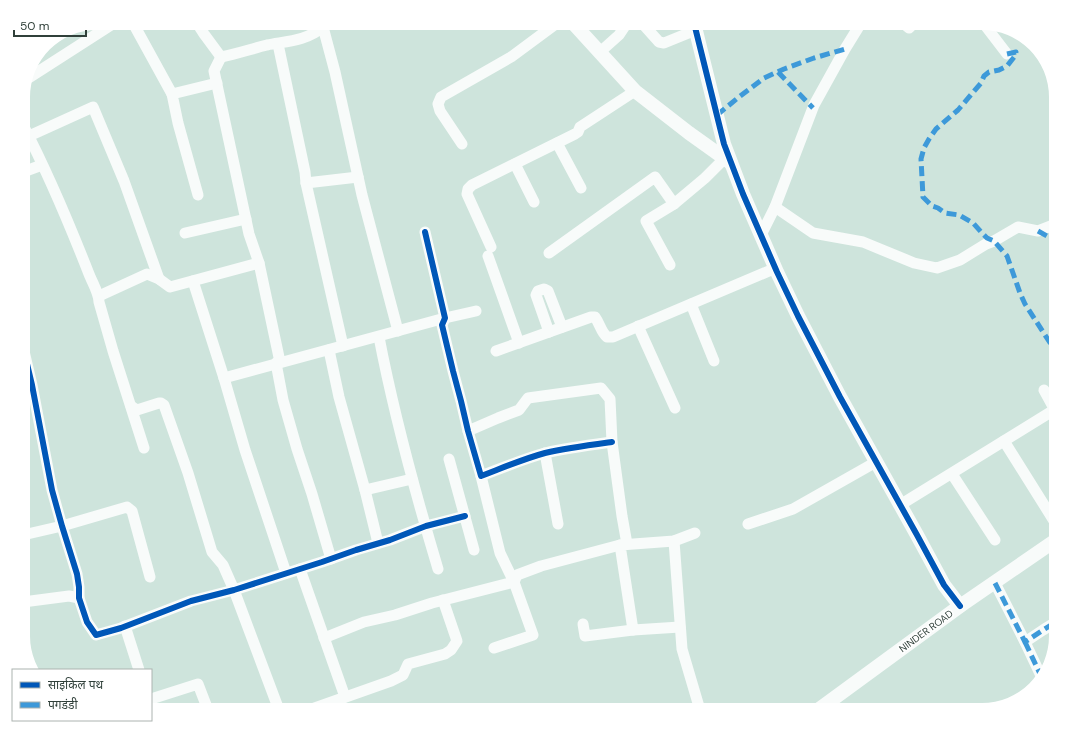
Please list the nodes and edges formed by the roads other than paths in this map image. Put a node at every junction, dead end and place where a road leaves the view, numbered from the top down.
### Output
1 (103, 30) edge
2 (136, 30) edge
3 (201, 30) edge
4 (319, 30) edge
5 (324, 30) edge
6 (547, 30) edge
7 (580, 30) edge
8 (622, 30) edge
9 (648, 30) edge
10 (689, 30) edge
11 (696, 30) edge
12 (857, 30) edge
13 (989, 31) edge
14 (278, 44) junction
15 (600, 52) junction
16 (1007, 54) dead end
17 (221, 57) junction
18 (34, 74) edge
19 (217, 83) junction
20 (635, 91) junction
21 (172, 94) junction
22 (30, 136) edge
23 (30, 138) edge
24 (557, 143) junction
25 (462, 144) dead end
26 (728, 160) junction
27 (515, 164) junction
28 (42, 165) junction
29 (30, 169) edge
30 (358, 177) junction
31 (306, 183) junction
32 (581, 188) dead end
33 (198, 195) dead end
34 (534, 202) dead end
35 (674, 204) junction
36 (776, 207) junction
37 (246, 219) junction
38 (1049, 227) edge
39 (426, 232) dead end
40 (185, 233) dead end
41 (762, 235) junction
42 (549, 253) dead end
43 (259, 263) junction
44 (670, 265) dead end
45 (776, 268) junction
46 (159, 278) junction
47 (193, 281) junction
48 (99, 296) junction
49 (690, 304) junction
50 (476, 311) dead end
51 (445, 318) junction
52 (638, 326) junction
53 (562, 327) junction
54 (398, 331) junction
55 (549, 332) junction
56 (379, 337) junction
57 (519, 343) junction
58 (343, 346) junction
59 (329, 350) junction
60 (496, 351) dead end
61 (714, 361) dead end
62 (278, 363) junction
63 (224, 378) junction
64 (30, 385) edge
65 (1044, 390) dead end
66 (1049, 400) edge
67 (131, 406) junction
68 (675, 408) dead end
69 (1049, 415) edge
70 (468, 431) junction
71 (1004, 441) junction
72 (612, 442) junction
73 (144, 448) dead end
74 (545, 453) junction
75 (449, 459) dead end
76 (876, 462) junction
77 (952, 474) junction
78 (481, 476) junction
79 (412, 479) junction
80 (365, 490) junction
81 (900, 505) junction
82 (1049, 513) edge
83 (465, 516) junction
84 (558, 524) dead end
85 (748, 524) dead end
86 (62, 526) junction
87 (426, 526) junction
88 (30, 533) edge
89 (695, 533) dead end
90 (995, 540) dead end
91 (674, 542) junction
92 (378, 543) junction
93 (624, 545) junction
94 (1049, 545) edge
95 (474, 550) dead end
96 (331, 559) junction
97 (300, 569) junction
98 (438, 569) dead end
99 (286, 573) junction
100 (150, 577) dead end
101 (514, 582) junction
102 (995, 583) junction
103 (234, 590) junction
104 (79, 598) junction
105 (443, 600) junction
106 (30, 601) edge
107 (960, 606) junction
108 (583, 624) dead end
109 (125, 626) junction
110 (1049, 626) edge
111 (680, 627) junction
112 (634, 630) junction
113 (324, 638) junction
114 (1025, 642) junction
115 (494, 648) dead end
116 (139, 669) edge
117 (1039, 671) edge
118 (345, 698) junction
119 (152, 699) edge
120 (205, 703) edge
121 (276, 703) edge
122 (330, 703) edge
123 (698, 703) edge
124 (828, 703) edge

1 - 18 street
2 - 21 street
3 - 17 street
4 - 14 street
5 - 30 street
6 - 25 street
7 - 15 street
8 - 15 street
9 - 10 street
11 - 26 street
12 - 36 street
13 - 16 street
14 - 17 street
14 - 31 street
15 - 20 street
17 - 19 street
19 - 21 street
19 - 37 street
20 - 24 street
20 - 26 street
21 - 33 street
22 - 46 street
23 - 28 street
24 - 27 street
24 - 32 street
26 - 35 street
26 - 41 street
27 - 34 street
27 - 57 street
28 - 29 street
28 - 48 street
30 - 31 street
30 - 54 street
31 - 58 street
35 - 42 street
35 - 44 street
36 - 38 street
36 - 41 street
37 - 40 street
37 - 43 street
39 - 51 street
41 - 45 street
43 - 47 street
43 - 62 street
45 - 49 street
45 - 76 street
46 - 47 street
46 - 48 street
47 - 63 street
48 - 67 street
49 - 52 street
49 - 61 street
50 - 51 street
51 - 54 street
51 - 70 street
52 - 53 street
52 - 68 street
53 - 55 street
53 - 55 street
54 - 56 street
55 - 57 street
56 - 58 street
56 - 79 street
57 - 60 street
58 - 59 street
59 - 62 street
59 - 80 street
62 - 63 street
62 - 96 street
63 - 99 street
64 - 86 street
65 - 66 street
67 - 73 street
67 - 103 street
69 - 71 street
70 - 72 street
70 - 78 street
71 - 77 street
71 - 82 street
72 - 74 street
72 - 93 street
74 - 78 street
74 - 84 street
75 - 83 street
76 - 81 street
76 - 85 street
77 - 81 street
77 - 90 street
78 - 101 street
79 - 80 street
79 - 87 street
80 - 92 street
81 - 107 street
83 - 87 street
83 - 95 street
86 - 88 street
86 - 100 street
86 - 104 street
87 - 92 street
87 - 98 street
89 - 91 street
91 - 93 street
91 - 111 street
92 - 96 street
93 - 101 street
93 - 112 street
94 - 102 street, NINDER ROAD
96 - 97 street
97 - 99 street
97 - 113 street
99 - 103 street
101 - 105 street
101 - 115 street
102 - 107 street, NINDER ROAD
102 - 114 street
103 - 109 street
103 - 121 street
104 - 106 street
104 - 109 street
105 - 113 street
105 - 118 street
107 - 124 street, NINDER ROAD
108 - 112 street
109 - 116 street
110 - 114 street
111 - 112 street
111 - 123 street
113 - 118 street
114 - 117 street
118 - 122 street
119 - 120 street

